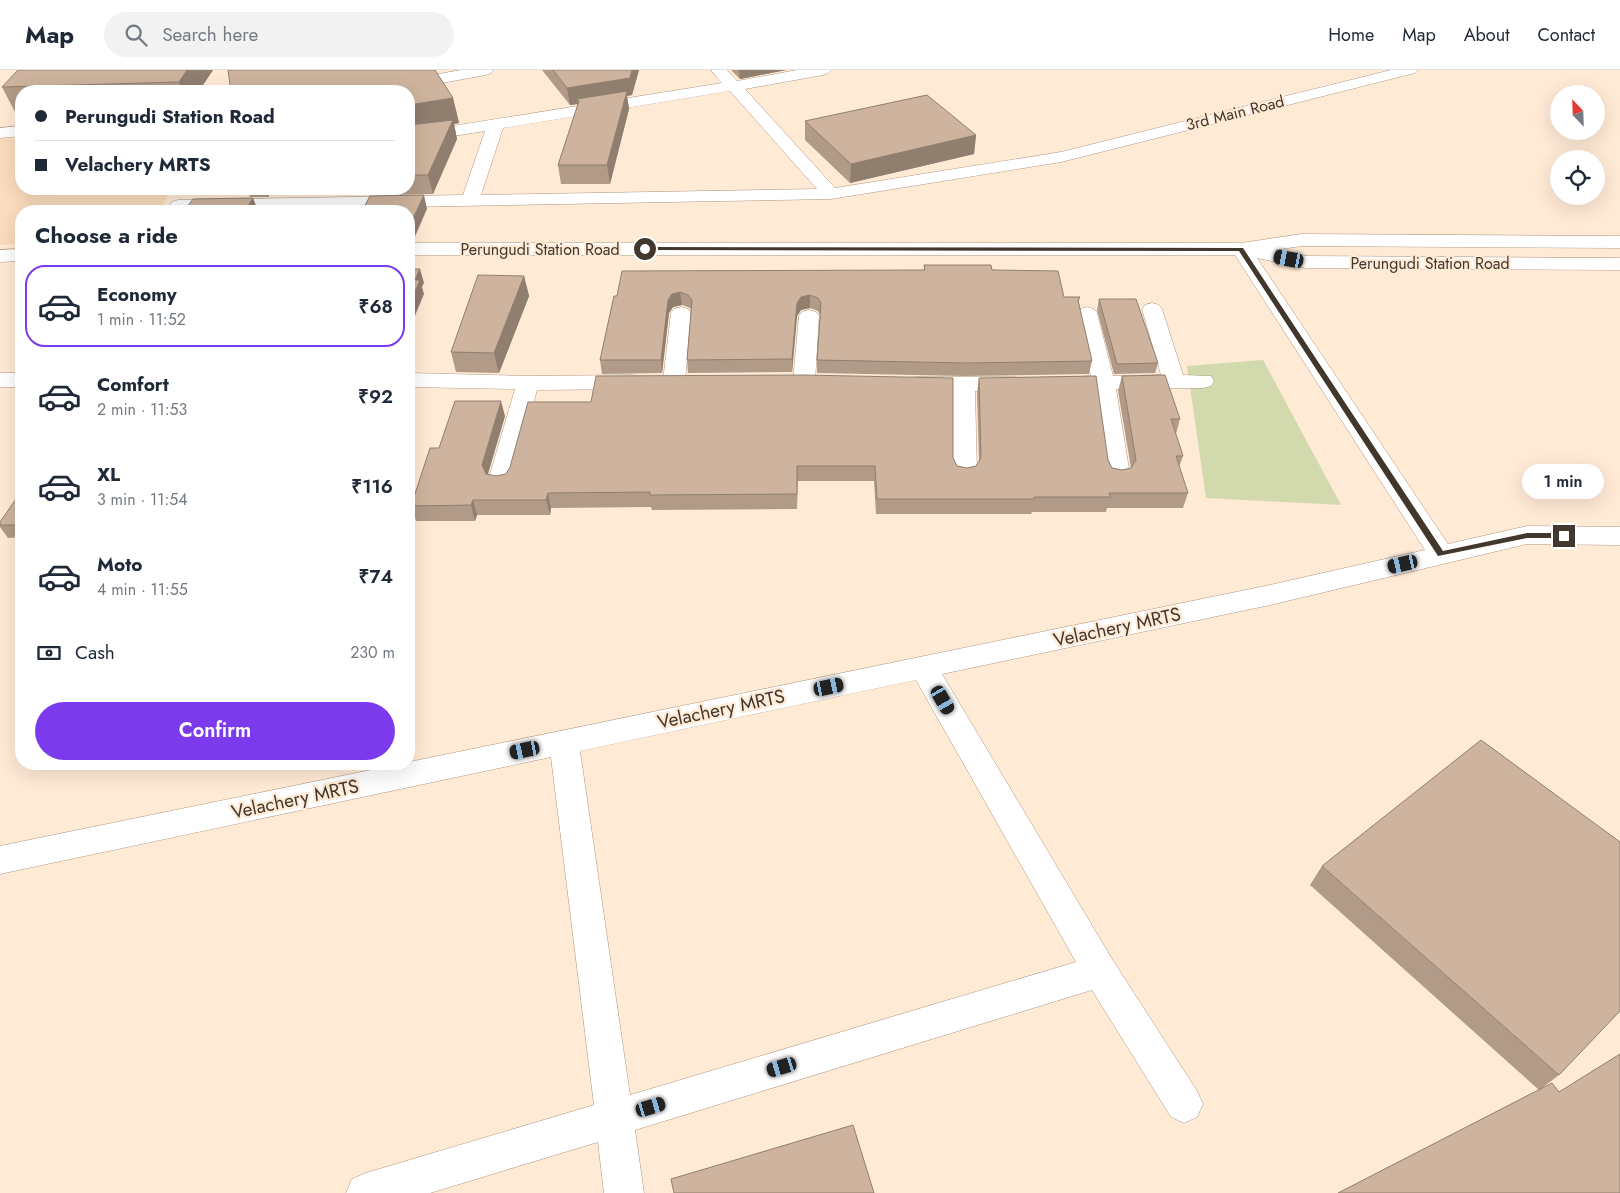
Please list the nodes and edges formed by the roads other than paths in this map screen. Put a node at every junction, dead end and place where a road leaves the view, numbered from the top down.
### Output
1 (486, 70) edge
2 (719, 70) edge
3 (824, 70) edge
4 (1410, 70) edge
5 (405, 85) edge
6 (734, 86) junction
7 (496, 124) junction
8 (15, 131) edge
9 (0, 132) edge
10 (415, 137) edge
11 (831, 194) junction
12 (470, 201) junction
13 (324, 205) edge
14 (1620, 242) edge
15 (415, 249) edge
16 (1241, 249) junction
17 (15, 255) edge
18 (0, 256) edge
19 (1620, 264) edge
20 (1152, 309) dead end
21 (681, 313) dead end
22 (1088, 313) dead end
23 (808, 316) dead end
24 (0, 380) edge
25 (15, 380) edge
26 (415, 380) edge
27 (804, 381) edge
28 (1203, 381) dead end
29 (1104, 382) junction
30 (1174, 382) junction
31 (528, 383) junction
32 (894, 384) edge
33 (964, 385) junction
34 (965, 473) edge
35 (1118, 475) edge
36 (500, 481) edge
37 (1620, 536) edge
38 (1441, 554) junction
39 (923, 667) junction
40 (564, 742) junction
41 (0, 860) edge
42 (1100, 971) junction
43 (1184, 1104) dead end
44 (614, 1118) junction
45 (366, 1193) edge
46 (624, 1193) edge

1 - 5 street
2 - 6 street
3 - 6 street
4 - 11 street, 3rd Main Road
6 - 7 street
6 - 11 street
7 - 10 street
7 - 12 street
8 - 9 street
11 - 12 street, 3rd Main Road
12 - 13 street, 3rd Main Road
14 - 16 street, Perungudi Station Road
15 - 16 street, Perungudi Station Road
16 - 19 street, Perungudi Station Road
16 - 38 street
17 - 18 street
20 - 30 street
21 - 31 street
22 - 29 street
23 - 27 street
24 - 25 street
26 - 31 street
28 - 30 street
29 - 30 street
29 - 33 street
29 - 35 street
31 - 36 street
32 - 33 street
33 - 34 street
37 - 38 street, Velachery MRTS
38 - 39 street, Velachery MRTS
39 - 40 street, Velachery MRTS
39 - 42 street
40 - 41 street, Velachery MRTS
40 - 44 street
42 - 43 street
42 - 44 street
44 - 45 street
44 - 46 street

